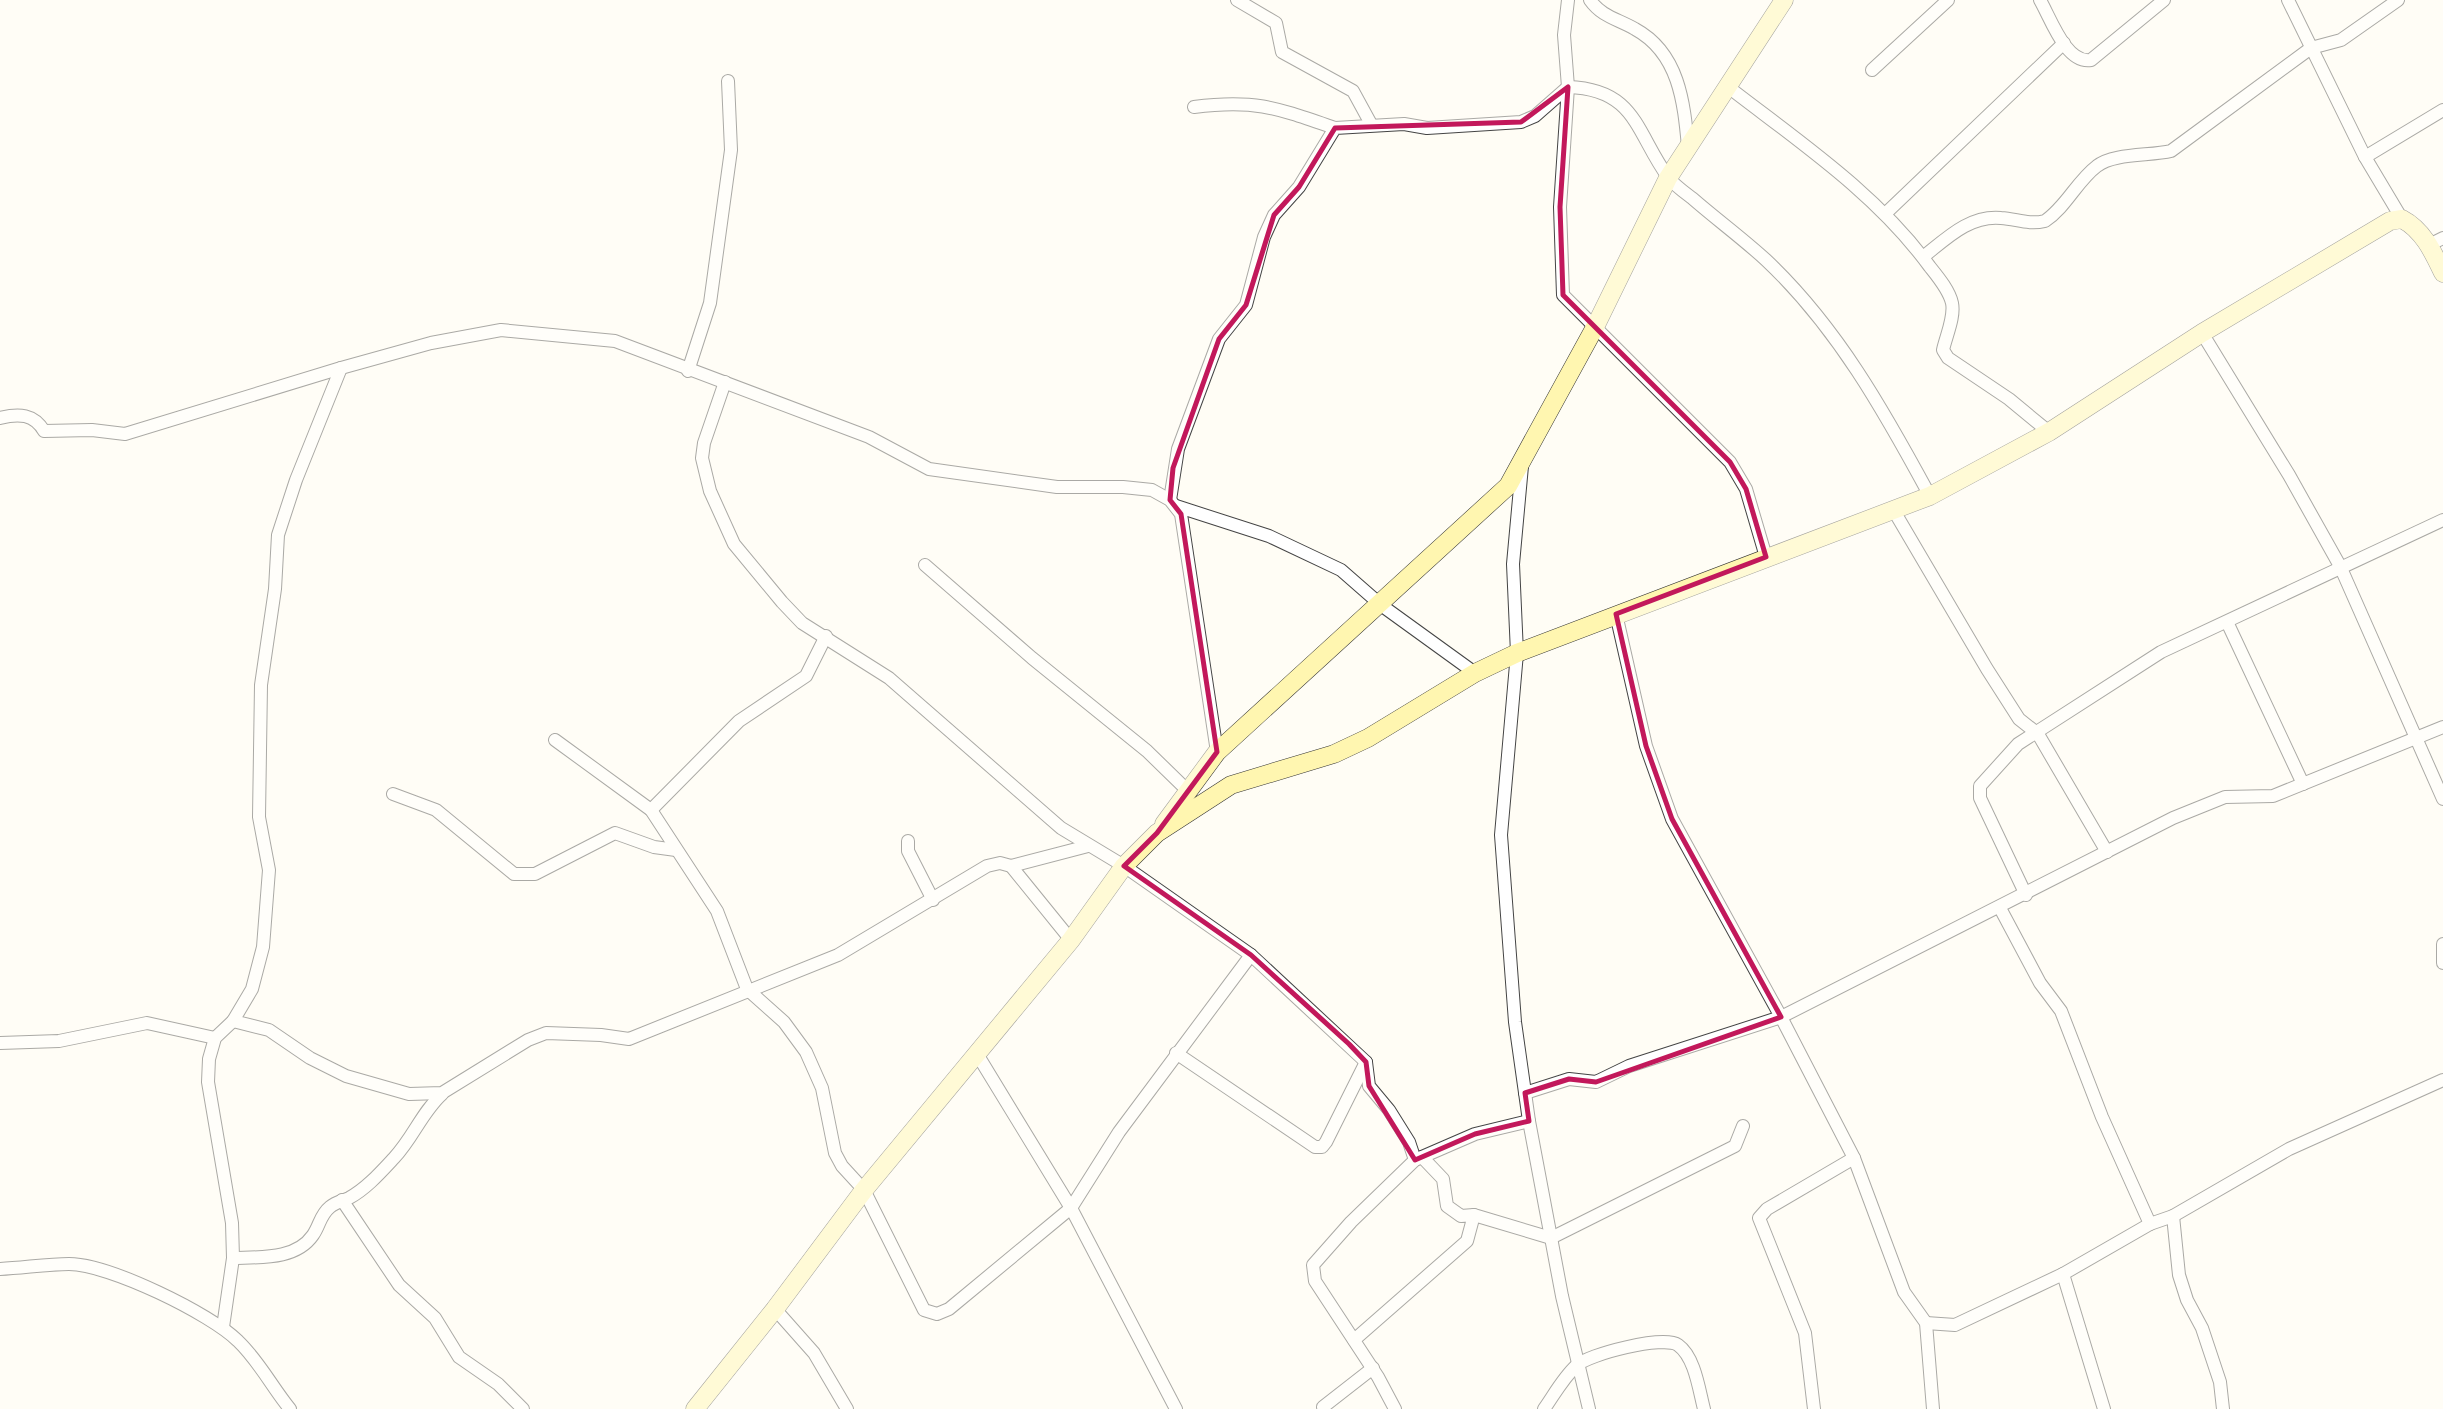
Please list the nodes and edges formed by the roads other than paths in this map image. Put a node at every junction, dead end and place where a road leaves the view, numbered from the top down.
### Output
1 (1237, 0) edge
2 (1568, 0) edge
3 (1590, 0) edge
4 (1784, 0) edge
5 (1948, 0) edge
6 (2040, 0) edge
7 (2164, 0) edge
8 (2288, 0) edge
9 (2398, 0) edge
10 (2064, 43) junction
11 (2311, 48) junction
12 (1872, 70) dead end
13 (728, 81) dead end
14 (1568, 86) junction
15 (1727, 86) junction
16 (1194, 107) dead end
17 (2443, 110) edge
18 (1371, 124) junction
19 (1335, 128) junction
20 (1688, 147) junction
21 (2365, 157) junction
22 (1668, 178) junction
23 (1885, 214) junction
24 (2402, 219) junction
25 (2436, 241) edge
26 (1923, 257) junction
27 (2443, 273) edge
28 (1594, 329) junction
29 (2202, 333) junction
30 (341, 368) junction
31 (688, 371) junction
32 (726, 382) junction
33 (0, 418) edge
34 (2049, 432) junction
35 (1522, 464) junction
36 (1930, 496) junction
37 (1173, 503) junction
38 (1894, 511) junction
39 (2443, 520) edge
40 (1766, 558) junction
41 (925, 565) dead end
42 (2340, 566) junction
43 (1381, 605) junction
44 (1616, 614) junction
45 (2228, 624) junction
46 (825, 636) junction
47 (1517, 653) junction
48 (1475, 673) junction
49 (2443, 727) edge
50 (2038, 734) junction
51 (2415, 738) junction
52 (555, 740) dead end
53 (1217, 752) junction
54 (2304, 783) junction
55 (1188, 791) junction
56 (393, 794) dead end
57 (2443, 799) edge
58 (651, 810) junction
59 (1157, 833) junction
60 (908, 841) dead end
61 (1087, 846) junction
62 (676, 850) junction
63 (2107, 852) junction
64 (1011, 866) junction
65 (1124, 866) junction
66 (2026, 895) junction
67 (933, 900) junction
68 (2000, 908) junction
69 (1071, 940) junction
70 (2443, 944) edge
71 (1251, 955) junction
72 (2443, 963) edge
73 (747, 989) junction
74 (1782, 1017) junction
75 (233, 1021) junction
76 (215, 1038) junction
77 (0, 1043) edge
78 (1176, 1053) junction
79 (977, 1054) junction
80 (1366, 1062) junction
81 (2443, 1080) edge
82 (442, 1093) junction
83 (1525, 1093) junction
84 (1528, 1121) junction
85 (1743, 1126) dead end
86 (1419, 1158) junction
87 (1854, 1158) junction
88 (864, 1189) junction
89 (342, 1200) junction
90 (1071, 1208) junction
91 (1474, 1215) junction
92 (2173, 1216) junction
93 (2150, 1224) junction
94 (1551, 1238) junction
95 (233, 1258) junction
96 (0, 1269) edge
97 (2063, 1274) junction
98 (775, 1309) junction
99 (1926, 1324) junction
100 (223, 1327) junction
101 (1354, 1340) junction
102 (1577, 1364) junction
103 (1373, 1368) junction
104 (1323, 1407) dead end
105 (290, 1409) edge
106 (523, 1409) edge
107 (695, 1409) edge
108 (847, 1409) edge
109 (1175, 1409) edge
110 (1395, 1409) edge
111 (1544, 1409) edge
112 (1588, 1409) edge
113 (1704, 1409) edge
114 (1814, 1409) edge
115 (1933, 1409) edge
116 (2104, 1409) edge
117 (2224, 1409) edge

1 - 18 street
2 - 14 street
3 - 20 street
4 - 15 street
5 - 12 street
6 - 10 street
7 - 10 street
8 - 11 street
9 - 11 street
10 - 23 street
11 - 21 street
11 - 26 street
13 - 31 street
14 - 18 street
14 - 22 street
14 - 28 street
15 - 20 street
15 - 23 street
16 - 19 street
17 - 21 street
18 - 19 street
19 - 37 street
20 - 22 street
21 - 24 street
22 - 28 street
22 - 36 street
23 - 26 street
24 - 25 street
24 - 29 street
25 - 27 street
26 - 34 street
28 - 35 street
28 - 40 street
29 - 34 street
29 - 42 street
30 - 31 street
30 - 33 street
30 - 75 street
31 - 32 street
32 - 37 street
32 - 46 street
34 - 36 street
35 - 43 street
35 - 47 street
36 - 38 street
37 - 43 street
37 - 53 street
38 - 40 street
38 - 50 street
39 - 42 street
40 - 44 street
41 - 55 street
42 - 45 street
42 - 51 street
43 - 48 street
43 - 53 street
44 - 47 street
44 - 74 street
45 - 50 street
45 - 54 street
46 - 58 street
46 - 61 street
47 - 48 street
47 - 83 street
48 - 59 street
49 - 51 street
50 - 63 street
50 - 66 street
51 - 54 street
51 - 57 street
52 - 58 street
53 - 55 street
54 - 63 street
55 - 59 street
56 - 62 street
58 - 62 street
59 - 65 street
60 - 67 street
61 - 64 street
61 - 65 street
62 - 73 street
63 - 66 street
64 - 67 street
64 - 69 street
65 - 69 street
65 - 71 street
66 - 68 street
67 - 73 street
68 - 74 street
68 - 93 street
69 - 79 street
70 - 72 street
71 - 78 street
71 - 80 street
73 - 82 street
73 - 88 street
74 - 83 street
74 - 87 street
75 - 76 street
75 - 82 street
76 - 77 street
76 - 95 street
78 - 80 street
78 - 90 street
79 - 88 street
79 - 90 street
80 - 86 street
81 - 92 street
82 - 89 street
83 - 84 street
84 - 86 street
84 - 94 street
85 - 94 street
86 - 91 street
86 - 101 street
87 - 99 street
87 - 114 street
88 - 90 street
88 - 98 street
89 - 95 street
89 - 106 street
90 - 109 street
91 - 94 street
91 - 101 street
92 - 93 street
92 - 117 street
93 - 97 street
94 - 102 street
95 - 100 street
96 - 100 street
97 - 99 street
97 - 116 street
98 - 107 street
98 - 108 street
99 - 115 street
100 - 105 street
101 - 103 street
102 - 111 street
102 - 112 street
102 - 113 street
103 - 104 street
103 - 110 street

